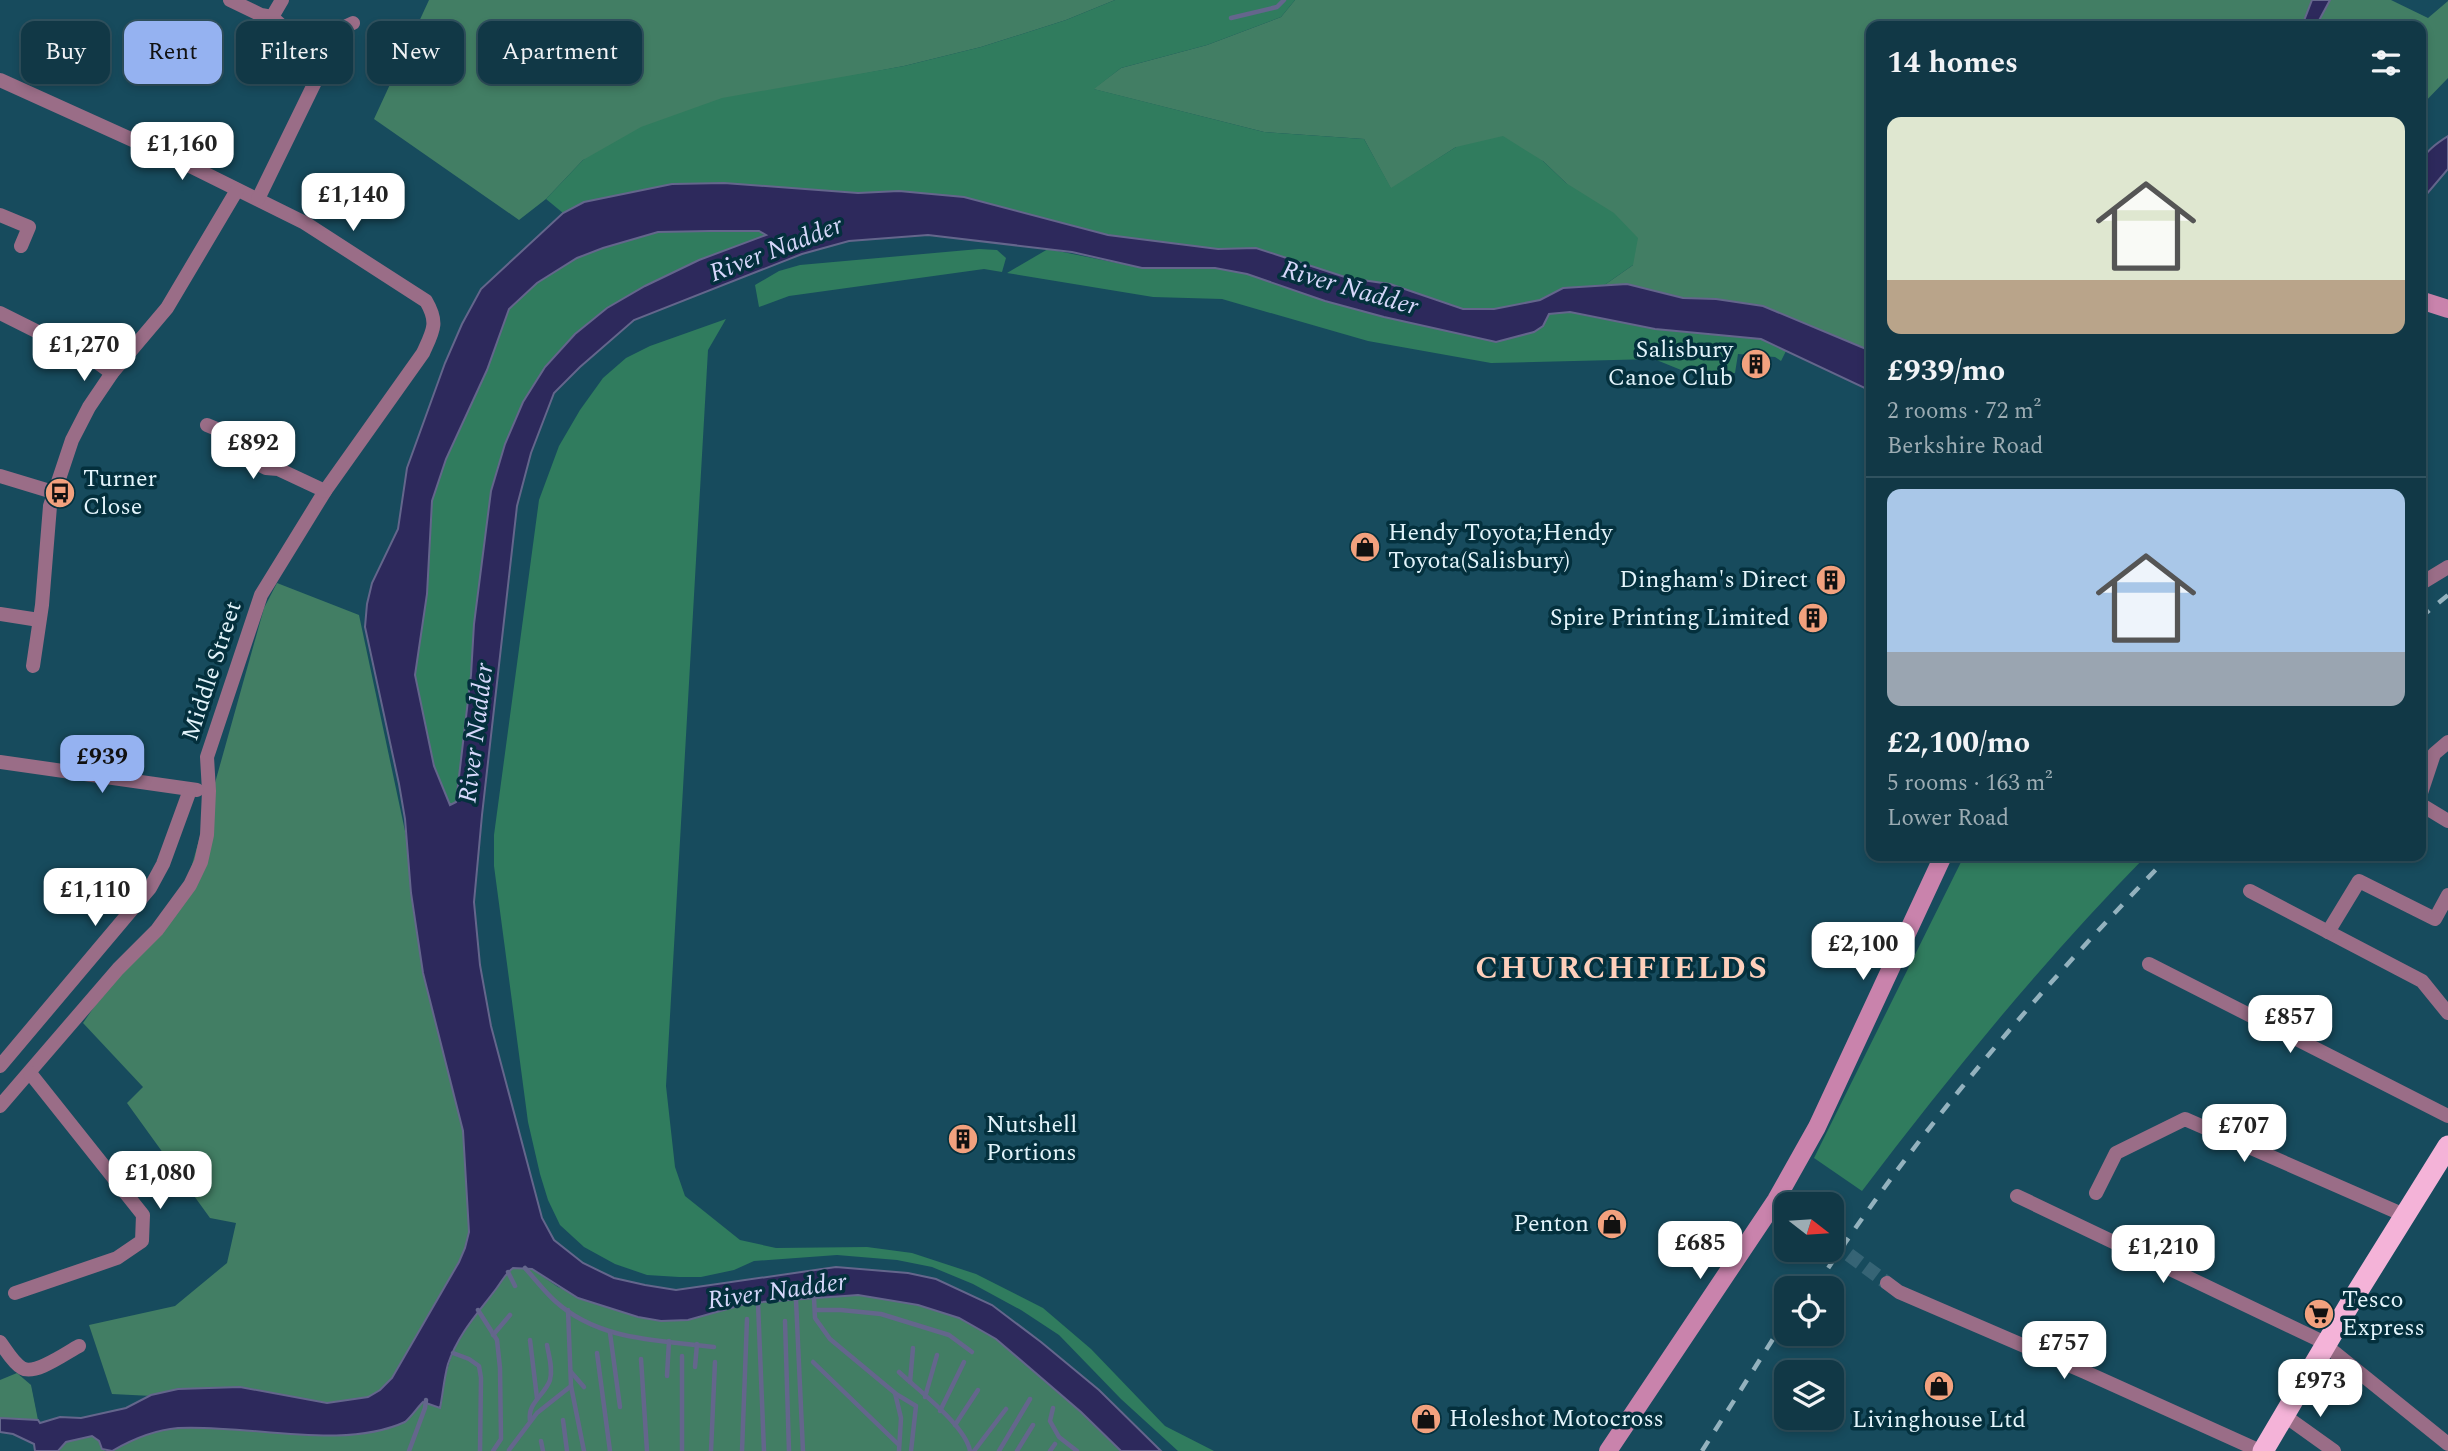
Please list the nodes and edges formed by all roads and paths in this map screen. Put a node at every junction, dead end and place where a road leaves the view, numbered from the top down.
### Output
1 (230, 0) edge
2 (282, 0) edge
3 (272, 17) junction
4 (276, 21) edge
5 (0, 80) edge
6 (314, 84) edge
7 (237, 190) junction
8 (258, 199) junction
9 (0, 215) edge
10 (21, 246) dead end
11 (2426, 302) edge
12 (2448, 309) edge
13 (0, 313) edge
14 (112, 373) junction
15 (207, 425) dead end
16 (0, 476) edge
17 (325, 491) junction
18 (53, 492) junction
19 (2448, 567) edge
20 (2426, 580) edge
21 (0, 614) edge
22 (40, 620) junction
23 (33, 666) dead end
24 (2448, 742) edge
25 (0, 762) edge
26 (2426, 778) edge
27 (190, 789) junction
28 (209, 791) junction
29 (2426, 808) edge
30 (2448, 821) edge
31 (1941, 861) edge
32 (2250, 891) dead end
33 (2448, 895) edge
34 (2328, 932) junction
35 (2149, 964) dead end
36 (2448, 1013) edge
37 (0, 1066) edge
38 (0, 1072) edge
39 (30, 1073) junction
40 (17, 1087) junction
41 (0, 1106) edge
42 (2448, 1116) edge
43 (2448, 1146) edge
44 (1787, 1192) edge
45 (2096, 1193) dead end
46 (2017, 1196) dead end
47 (1774, 1215) edge
48 (2404, 1215) junction
49 (1887, 1283) tunnel mouth
50 (15, 1293) dead end
51 (0, 1342) edge
52 (2326, 1345) junction
53 (79, 1346) dead end
54 (2285, 1416) junction
55 (2448, 1444) edge
56 (1608, 1451) edge
57 (2261, 1451) edge
58 (2334, 1451) edge

1 - 3 street
2 - 3 street
3 - 4 street
5 - 7 street
6 - 8 street
7 - 8 street
7 - 14 street
8 - 17 street, Middle Street
9 - 10 street
11 - 12 street
13 - 14 street
14 - 18 street
15 - 17 street
16 - 18 street
17 - 28 street, Middle Street
18 - 22 street
19 - 20 street
21 - 22 street
22 - 23 street
24 - 26 street
25 - 27 street
27 - 28 street
27 - 37 street
28 - 39 street, Middle Street
29 - 30 street
31 - 44 street
32 - 34 street
33 - 34 street
34 - 36 street
35 - 42 street
38 - 40 street
39 - 40 street, Middle Street
39 - 50 street
40 - 41 street, Middle Street
43 - 48 highway
45 - 48 street
46 - 52 street
47 - 56 street
48 - 52 highway
49 - 57 street
51 - 53 street
52 - 54 highway
52 - 55 street
54 - 57 highway
54 - 58 street

